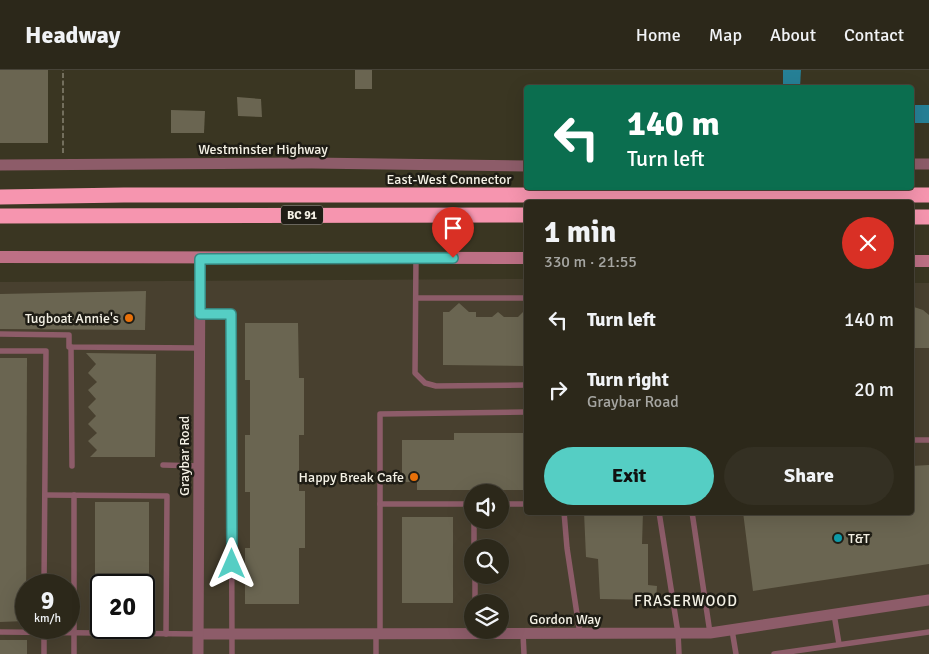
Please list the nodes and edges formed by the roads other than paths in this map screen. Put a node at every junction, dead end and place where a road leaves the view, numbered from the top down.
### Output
1 (914, 164) edge
2 (929, 164) edge
3 (0, 165) edge
4 (524, 166) edge
5 (929, 195) edge
6 (0, 197) edge
7 (524, 215) edge
8 (0, 216) edge
9 (914, 216) edge
10 (929, 217) edge
11 (0, 257) edge
12 (416, 258) junction
13 (524, 258) edge
14 (200, 259) junction
15 (914, 261) edge
16 (929, 261) edge
17 (417, 298) junction
18 (524, 298) edge
19 (200, 314) junction
20 (0, 334) edge
21 (71, 347) junction
22 (200, 348) junction
23 (0, 350) edge
24 (524, 385) edge
25 (524, 412) edge
26 (914, 440) edge
27 (929, 440) edge
28 (163, 465) dead end
29 (72, 466) dead end
30 (199, 466) junction
31 (45, 495) junction
32 (74, 495) junction
33 (380, 504) junction
34 (464, 504) edge
35 (509, 504) edge
36 (524, 504) edge
37 (564, 515) edge
38 (659, 515) edge
39 (692, 515) edge
40 (44, 574) edge
41 (74, 574) edge
42 (929, 600) edge
43 (834, 614) junction
44 (732, 630) junction
45 (15, 631) edge
46 (0, 632) edge
47 (464, 632) edge
48 (929, 632) edge
49 (80, 633) edge
50 (509, 633) edge
51 (710, 633) junction
52 (166, 634) junction
53 (198, 634) junction
54 (232, 634) junction
55 (378, 634) junction
56 (523, 634) junction
57 (580, 634) junction
58 (678, 634) junction
59 (44, 639) edge
60 (74, 639) edge
61 (839, 644) junction
62 (44, 654) edge
63 (74, 654) edge
64 (198, 654) edge
65 (232, 654) edge
66 (376, 654) edge
67 (524, 654) edge
68 (679, 654) edge
69 (736, 654) edge
70 (774, 654) edge

1 - 2 street
3 - 4 street, Westminster Highway
5 - 6 highway, East-West Connector / BC 91
7 - 8 highway, BC 91
9 - 10 highway
11 - 14 main road
12 - 13 main road
12 - 14 main road
12 - 17 lane
14 - 19 street, Graybar Road
15 - 16 main road
17 - 18 lane
17 - 24 lane
19 - 22 street, Graybar Road
19 - 54 lane
20 - 21 lane
21 - 22 lane
21 - 29 lane
22 - 30 street, Graybar Road
23 - 31 lane
25 - 33 lane
26 - 27 lane
28 - 30 lane
30 - 53 street, Graybar Road
31 - 32 lane
31 - 40 lane
32 - 41 lane
32 - 52 lane
33 - 34 lane
33 - 55 lane
35 - 36 lane
37 - 57 lane
38 - 58 lane
39 - 51 lane
42 - 43 street, Gordon Way
43 - 44 street, Gordon Way
43 - 61 lane
44 - 51 street, Gordon Way
44 - 69 lane
45 - 46 lane
47 - 55 street, Gordon Way
48 - 61 lane
49 - 52 lane
50 - 56 street, Gordon Way
51 - 58 street, Gordon Way
52 - 53 lane
53 - 54 street, Gordon Way
53 - 64 street, Graybar Road
54 - 55 street, Gordon Way
54 - 65 lane
55 - 66 lane
56 - 57 street, Gordon Way
56 - 67 lane
57 - 58 street, Gordon Way
58 - 68 lane
59 - 62 lane
60 - 63 lane
61 - 70 lane

